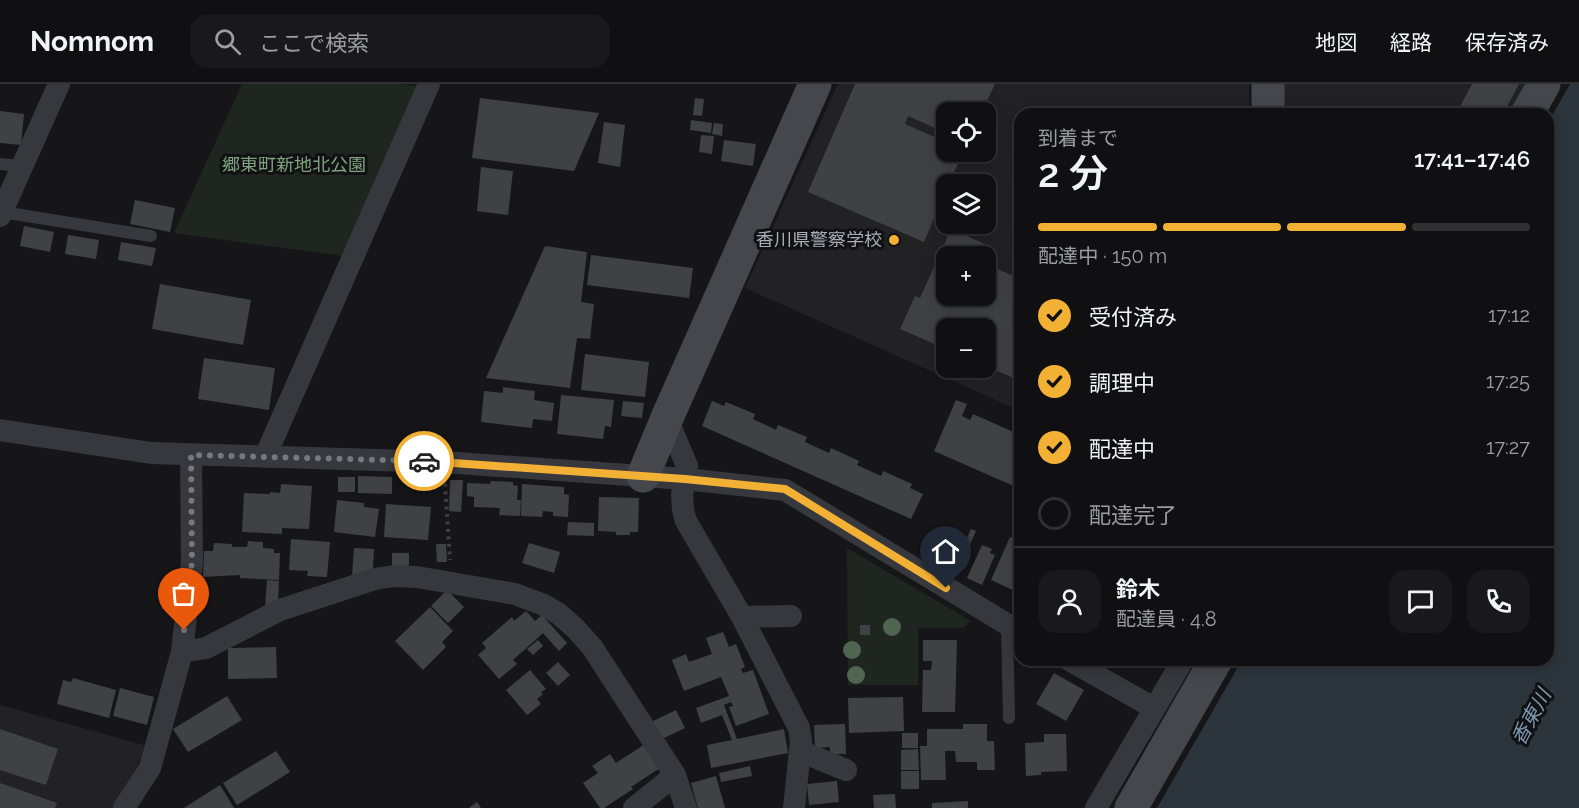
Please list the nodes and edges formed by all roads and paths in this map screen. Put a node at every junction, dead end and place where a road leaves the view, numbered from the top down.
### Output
1 (59, 84) edge
2 (429, 84) edge
3 (815, 84) edge
4 (1269, 84) edge
5 (1544, 84) edge
6 (1268, 108) edge
7 (1530, 108) edge
8 (11, 165) edge
9 (1, 214) edge
10 (151, 236) dead end
11 (667, 418) junction
12 (0, 430) edge
13 (191, 455) junction
14 (265, 457) junction
15 (443, 462) junction
16 (643, 476) junction
17 (685, 479) junction
18 (452, 582) junction
19 (790, 616) dead end
20 (742, 617) junction
21 (1013, 628) edge
22 (182, 652) junction
23 (1080, 666) edge
24 (1179, 666) edge
25 (1213, 666) edge
26 (1154, 708) junction
27 (1009, 718) dead end
28 (800, 751) junction
29 (846, 770) dead end
30 (675, 775) junction
31 (124, 808) edge
32 (634, 808) edge
33 (686, 808) edge
34 (794, 808) edge
35 (1096, 808) edge
36 (1131, 808) edge

1 - 8 street
2 - 14 street
3 - 11 street
4 - 6 street
5 - 7 street
8 - 9 street
9 - 10 lane
11 - 16 street
11 - 17 street
12 - 13 street
13 - 14 street
13 - 22 street
14 - 15 street
15 - 16 street
15 - 18 path
16 - 17 street
17 - 20 street
17 - 21 street
18 - 22 street
18 - 30 street
19 - 20 street
20 - 28 street
21 - 27 lane
22 - 31 street
23 - 26 street
24 - 26 street
25 - 36 street
26 - 35 street
28 - 29 street
28 - 34 street
30 - 32 street
30 - 33 street

